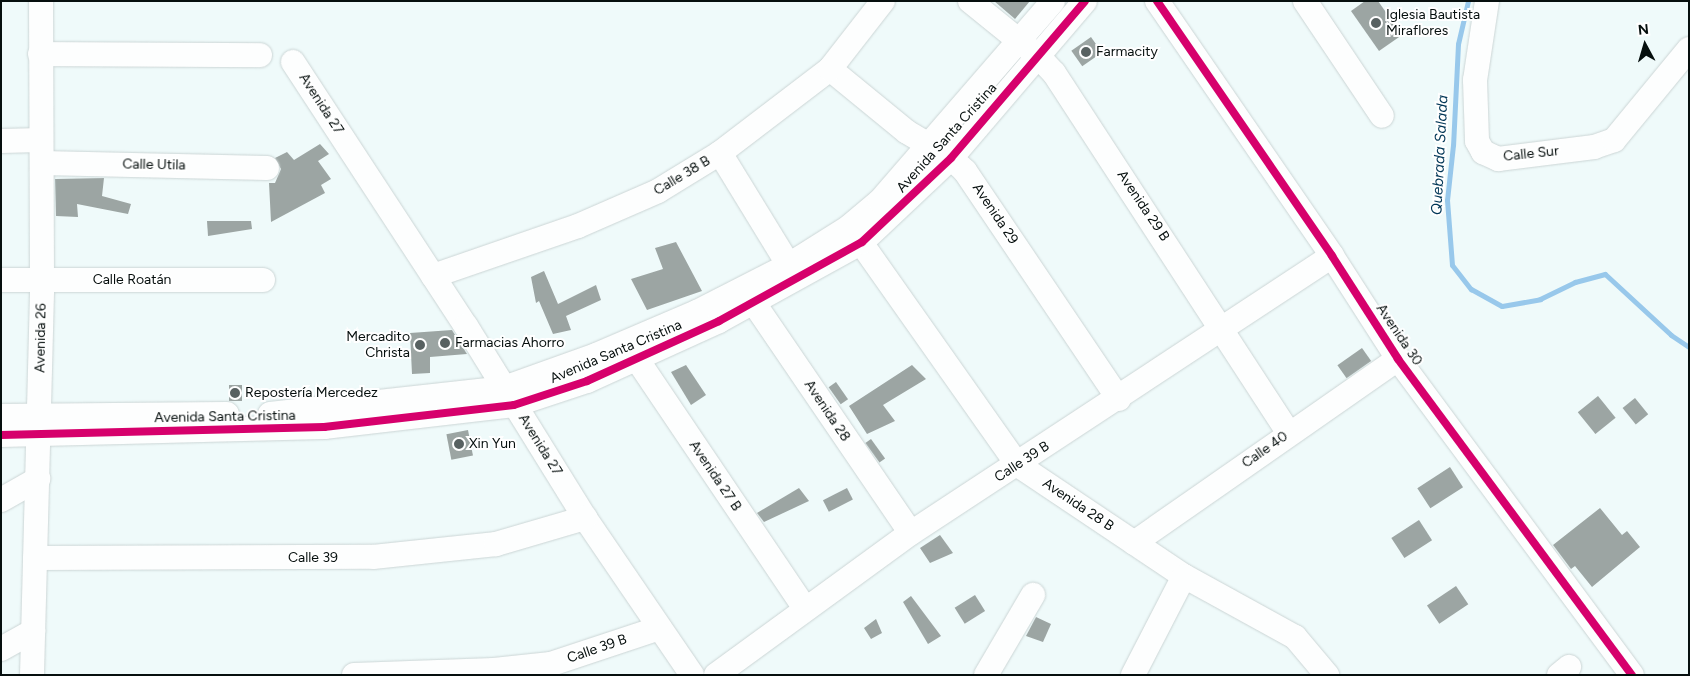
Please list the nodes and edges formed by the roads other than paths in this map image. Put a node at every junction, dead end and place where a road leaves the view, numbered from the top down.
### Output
1 (41, 1) edge
2 (883, 1) edge
3 (970, 1) edge
4 (1053, 1) edge
5 (1085, 1) edge
6 (1157, 1) edge
7 (1305, 1) edge
8 (1487, 1) edge
9 (1019, 41) junction
10 (1689, 49) edge
11 (40, 54) junction
12 (260, 55) dead end
13 (1038, 56) junction
14 (294, 62) dead end
15 (830, 69) junction
16 (1382, 116) dead end
17 (1, 141) edge
18 (941, 151) junction
19 (41, 152) junction
20 (720, 153) junction
21 (267, 168) dead end
22 (856, 235) junction
23 (1332, 256) junction
24 (792, 272) junction
25 (433, 276) junction
26 (1, 280) edge
27 (42, 280) junction
28 (263, 280) dead end
29 (748, 295) junction
30 (1225, 329) junction
31 (631, 352) junction
32 (1398, 359) junction
33 (509, 396) junction
34 (1119, 399) junction
35 (1, 416) edge
36 (39, 425) junction
37 (1289, 432) junction
38 (1, 435) edge
39 (1018, 465) junction
40 (38, 479) junction
41 (1, 500) edge
42 (585, 518) junction
43 (911, 533) junction
44 (1134, 543) junction
45 (35, 558) junction
46 (1184, 576) junction
47 (1033, 595) dead end
48 (806, 608) junction
49 (659, 628) junction
50 (33, 631) junction
51 (1, 649) edge
52 (1306, 665) edge
53 (554, 670) edge
54 (32, 675) edge
55 (354, 675) edge
56 (692, 675) edge
57 (716, 675) edge
58 (986, 675) edge
59 (1133, 675) edge
60 (1327, 675) edge
61 (1632, 675) edge

1 - 11 street, Avenida 26
2 - 15 street, Calle 38 B
3 - 9 street, Avenida 29 B
4 - 9 street, Avenida Santa Cristina
5 - 13 street, Avenida Santa Cristina
6 - 23 street, Avenida 30
7 - 16 street
8 - 10 street, Calle Sur
9 - 13 street, Avenida 29 B
9 - 18 street, Avenida Santa Cristina
11 - 12 street
11 - 19 street, Avenida 26
13 - 18 street, Avenida Santa Cristina
13 - 30 street, Avenida 29 B
14 - 25 street, Avenida 27
15 - 18 street, Avenida 29
15 - 20 street, Calle 38 B
17 - 19 street, Calle Utila
18 - 22 street, Avenida Santa Cristina
18 - 34 street, Avenida 29
19 - 21 street, Calle Utila
19 - 27 street, Avenida 26
20 - 24 street
20 - 25 street, Calle 38 B
22 - 24 street, Avenida Santa Cristina
22 - 39 street, Avenida 28 B
23 - 30 street, Calle 39 B
23 - 32 street, Avenida 30
24 - 29 street, Avenida Santa Cristina
25 - 33 street, Avenida 27
26 - 27 street, Calle Roatán
27 - 28 street, Calle Roatán
27 - 36 street, Avenida 26
29 - 31 street, Avenida Santa Cristina
29 - 43 street, Avenida 28
30 - 34 street, Calle 39 B
30 - 37 street, Avenida 29 B
31 - 33 street, Avenida Santa Cristina
31 - 48 street, Avenida 27 B
32 - 37 street, Calle 40
32 - 61 street, Avenida 30
33 - 36 street, Avenida Santa Cristina
33 - 42 street, Avenida 27
34 - 39 street, Calle 39 B
35 - 36 street, Avenida Santa Cristina
36 - 38 street, Avenida Santa Cristina
36 - 40 street, Avenida 26
37 - 44 street, Calle 40
39 - 43 street, Calle 39 B
39 - 44 street, Avenida 28 B
40 - 41 street
40 - 45 street, Avenida 26
42 - 45 street, Calle 39
42 - 49 street, Avenida 27
43 - 48 street, Calle 39 B
44 - 46 street, Avenida 28 B
45 - 50 street, Avenida 26
46 - 52 street, Avenida 28 B
46 - 59 street
47 - 58 street
48 - 57 street, Calle 39 B
49 - 53 street, Calle 39 B
49 - 56 street, Avenida 27
50 - 51 street
50 - 54 street, Avenida 26
52 - 60 street, Avenida 28 B
53 - 55 street, Calle 39 B

